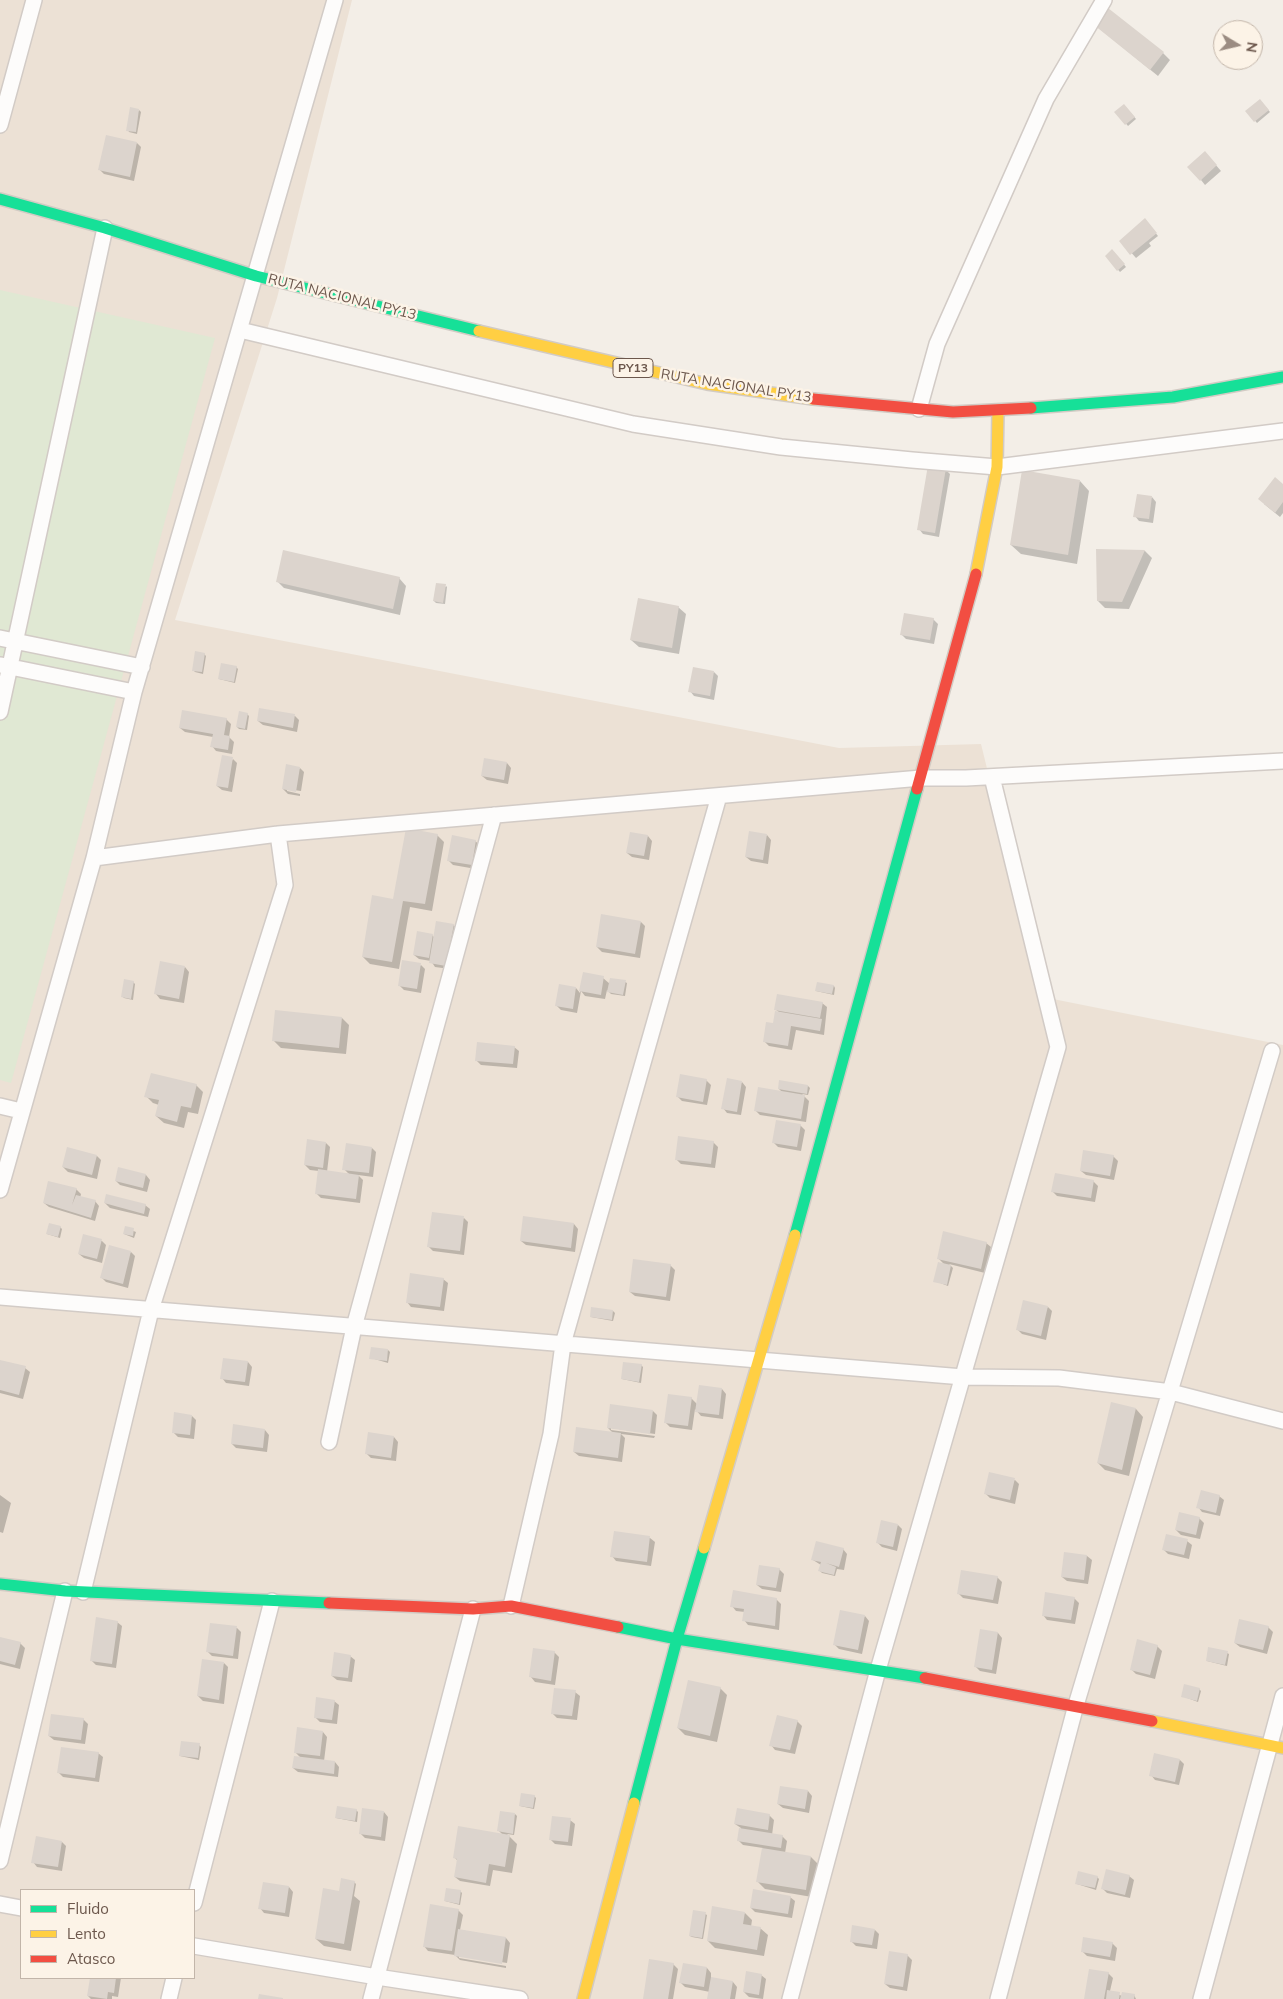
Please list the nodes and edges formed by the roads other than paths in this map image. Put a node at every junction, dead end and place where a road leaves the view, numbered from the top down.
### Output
1 (34, 0) edge
2 (335, 0) edge
3 (1104, 0) edge
4 (0, 126) edge
5 (0, 199) edge
6 (105, 228) junction
7 (256, 276) junction
8 (240, 330) junction
9 (1283, 377) edge
10 (918, 409) junction
11 (998, 410) junction
12 (1283, 430) edge
13 (997, 466) junction
14 (0, 638) edge
15 (16, 641) junction
16 (5, 665) edge
17 (142, 667) junction
18 (134, 692) junction
19 (0, 712) edge
20 (1283, 761) edge
21 (992, 777) junction
22 (921, 778) junction
23 (719, 796) junction
24 (494, 815) junction
25 (278, 834) junction
26 (94, 858) junction
27 (1272, 1051) dead end
28 (0, 1106) edge
29 (21, 1111) junction
30 (0, 1190) edge
31 (0, 1297) edge
32 (151, 1310) junction
33 (354, 1327) junction
34 (563, 1344) junction
35 (760, 1361) junction
36 (963, 1377) junction
37 (1171, 1392) junction
38 (1283, 1421) edge
39 (330, 1442) dead end
40 (0, 1584) edge
41 (65, 1591) junction
42 (82, 1592) junction
43 (272, 1601) junction
44 (511, 1606) junction
45 (473, 1608) junction
46 (677, 1640) junction
47 (878, 1670) junction
48 (1283, 1696) edge
49 (1076, 1705) junction
50 (1276, 1747) edge
51 (0, 1862) edge
52 (195, 1900) edge
53 (0, 1904) edge
54 (20, 1908) edge
55 (195, 1946) edge
56 (377, 1977) junction
57 (174, 1979) edge
58 (169, 1999) edge
59 (371, 1999) edge
60 (520, 1999) edge
61 (583, 1999) edge
62 (790, 1999) edge
63 (998, 1999) edge
64 (1201, 1999) edge

1 - 4 street
2 - 7 street
3 - 10 street
5 - 6 main road, RUTA NACIONAL PY13 / PY13
6 - 7 main road, RUTA NACIONAL PY13 / PY13
6 - 15 street
7 - 8 street
7 - 10 main road, RUTA NACIONAL PY13 / PY13
8 - 13 street
8 - 17 street
9 - 11 main road, RUTA NACIONAL PY13 / PY13
10 - 11 main road, RUTA NACIONAL PY13 / PY13
11 - 13 main road
12 - 13 street
13 - 22 main road
14 - 15 street
15 - 16 street
15 - 17 street
16 - 18 street
16 - 19 street
17 - 18 street
18 - 26 street
20 - 21 street
21 - 22 street
21 - 36 street
22 - 23 street
22 - 35 main road
23 - 24 street
23 - 34 street
24 - 25 street
24 - 33 street
25 - 26 street
25 - 32 street
26 - 29 street
27 - 37 street
28 - 29 street
29 - 30 street
31 - 32 street
32 - 33 street
32 - 42 street
33 - 34 street
33 - 39 street
34 - 35 street
34 - 44 street
35 - 36 street
35 - 46 main road
36 - 37 street
36 - 47 street
37 - 38 street
37 - 49 street
40 - 41 main road
41 - 42 main road
41 - 51 street
42 - 43 main road
43 - 45 main road
43 - 52 street
44 - 45 main road
44 - 46 main road
45 - 56 street
46 - 47 main road
46 - 61 main road
47 - 49 main road
47 - 62 street
48 - 50 street
49 - 50 main road
49 - 63 street
50 - 64 street
53 - 54 street
55 - 56 street
56 - 59 street
56 - 60 street
57 - 58 street

